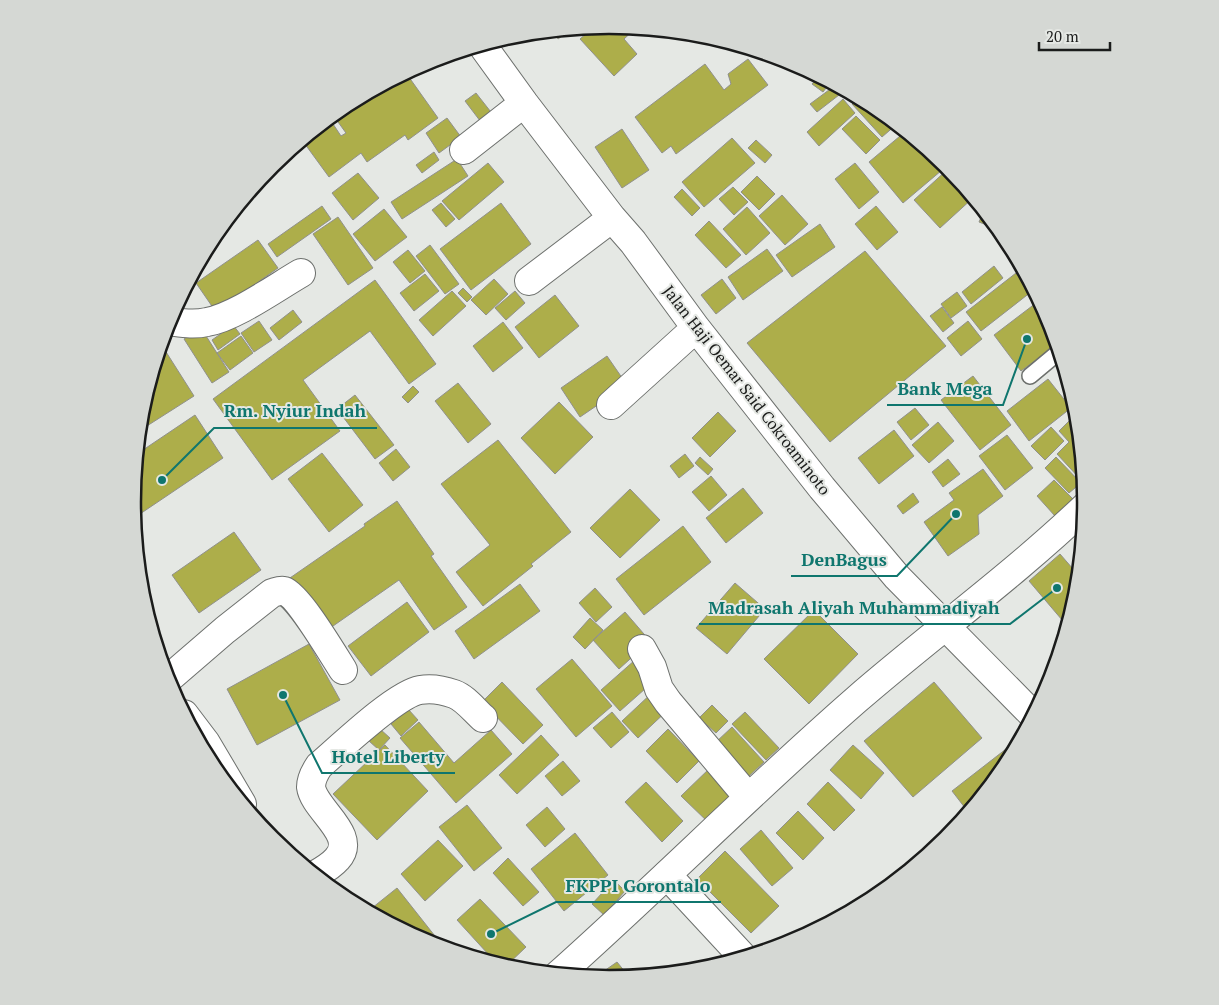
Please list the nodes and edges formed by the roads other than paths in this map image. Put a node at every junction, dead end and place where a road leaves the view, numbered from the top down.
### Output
1 (486, 51) edge
2 (524, 103) junction
3 (464, 150) dead end
4 (612, 218) junction
5 (301, 273) dead end
6 (529, 281) dead end
7 (176, 323) edge
8 (696, 328) junction
9 (1054, 356) edge
10 (1030, 376) dead end
11 (611, 405) dead end
12 (1078, 514) edge
13 (945, 626) junction
14 (642, 649) dead end
15 (343, 670) dead end
16 (173, 674) edge
17 (1029, 711) edge
18 (483, 718) dead end
19 (748, 797) junction
20 (321, 871) edge
21 (667, 875) junction
22 (739, 953) edge
23 (565, 969) edge

1 - 2 street, Jalan Haji Oemar Said Cokroaminoto
2 - 3 street
2 - 4 street, Jalan Haji Oemar Said Cokroaminoto
4 - 6 street
4 - 8 street, Jalan Haji Oemar Said Cokroaminoto
5 - 7 street
8 - 11 street
8 - 13 street, Jalan Haji Oemar Said Cokroaminoto
9 - 10 lane
12 - 13 street
13 - 17 street, Jalan Haji Oemar Said Cokroaminoto
13 - 19 street
14 - 19 street
15 - 16 street
18 - 20 street
19 - 21 street
21 - 22 street
21 - 23 street

